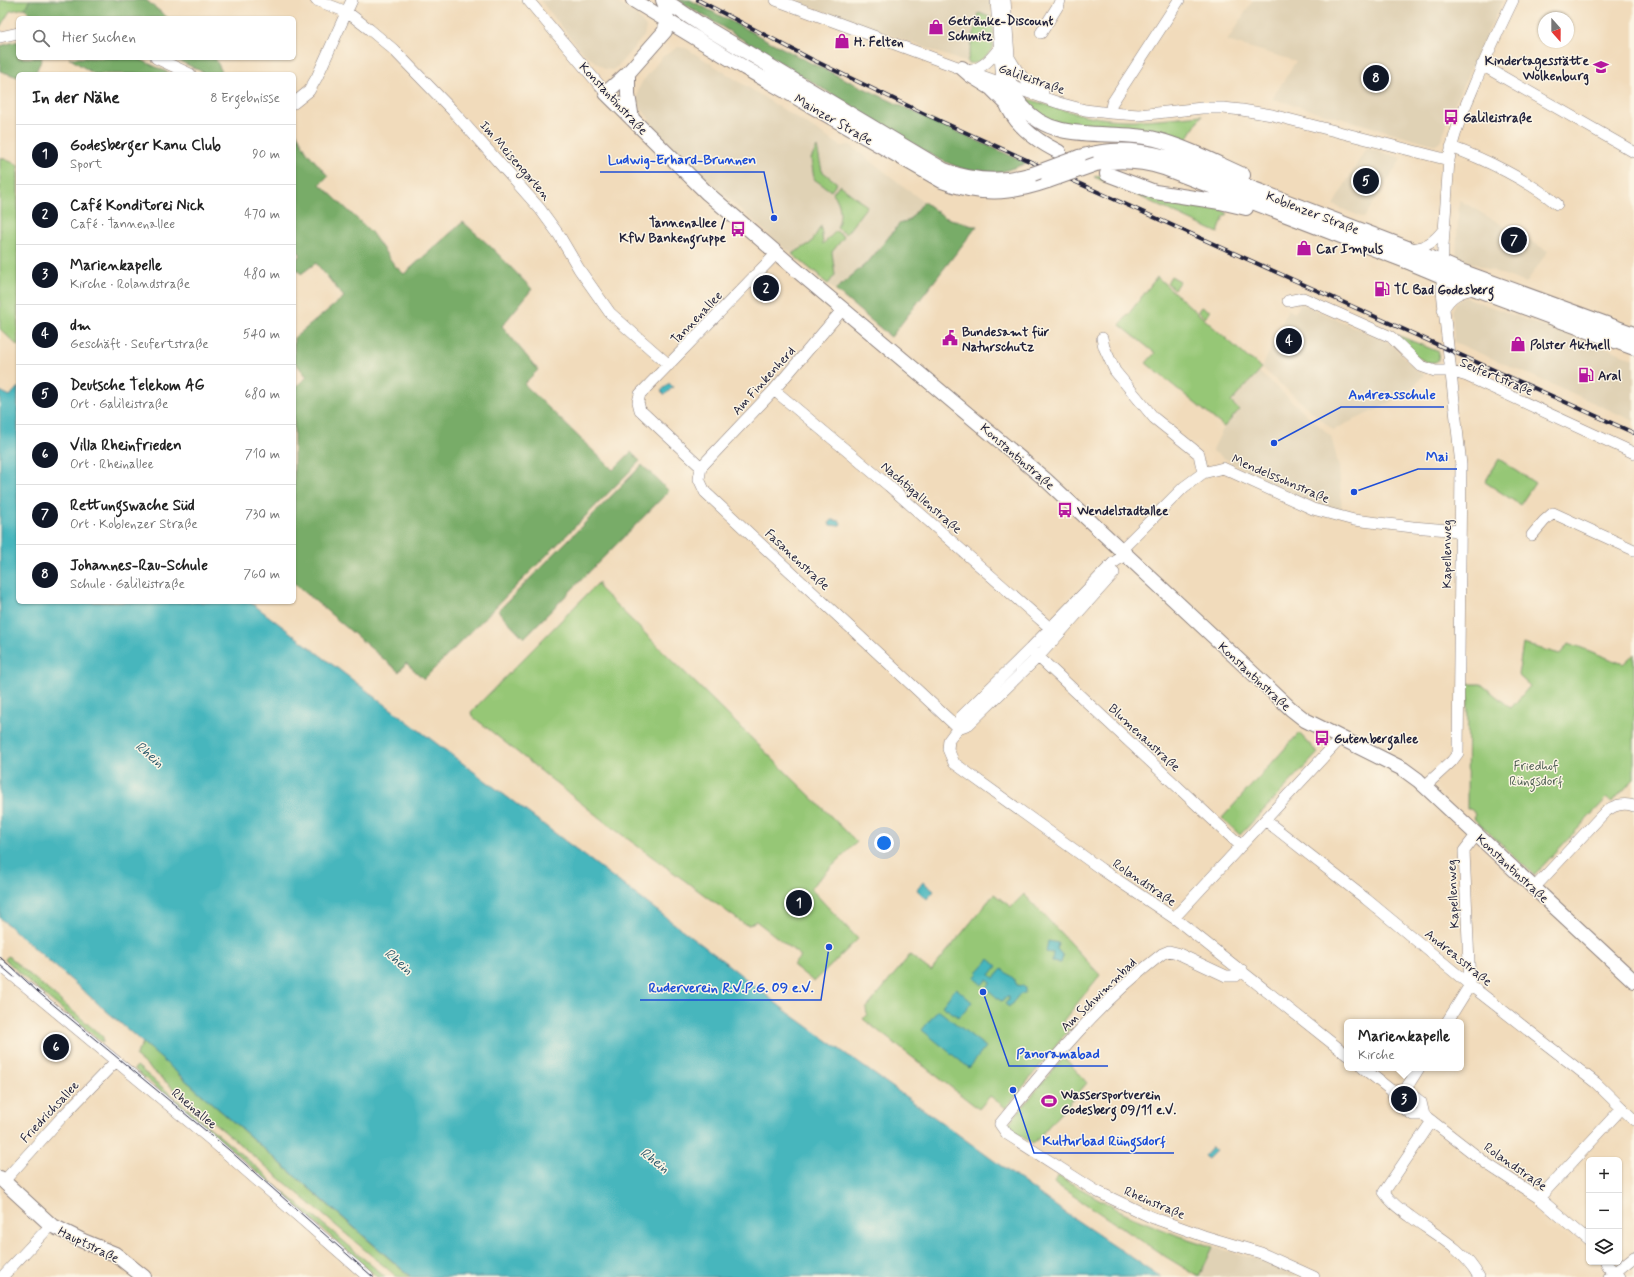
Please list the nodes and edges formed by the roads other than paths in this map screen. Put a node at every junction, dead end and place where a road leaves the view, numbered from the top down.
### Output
1 (316, 0) edge
2 (352, 0) edge
3 (528, 0) edge
4 (633, 0) edge
5 (664, 0) edge
6 (776, 0) edge
7 (996, 0) edge
8 (1005, 0) edge
9 (1060, 0) edge
10 (1179, 0) edge
11 (1513, 0) edge
12 (347, 12) junction
13 (699, 23) junction
14 (670, 26) junction
15 (16, 33) edge
16 (1041, 33) dead end
17 (0, 37) edge
18 (1000, 47) junction
19 (1010, 59) junction
20 (160, 60) edge
21 (1482, 64) junction
22 (966, 70) junction
23 (186, 72) edge
24 (628, 73) junction
25 (1006, 84) junction
26 (606, 93) junction
27 (296, 101) edge
28 (1006, 103) junction
29 (1085, 110) junction
30 (1110, 113) junction
31 (632, 119) junction
32 (1451, 147) junction
33 (1059, 152) dead end
34 (1634, 152) edge
35 (1449, 160) junction
36 (1033, 174) joint
37 (1107, 174) dead end
38 (1048, 181) joint
39 (1557, 204) dead end
40 (1317, 213) junction
41 (1444, 229) junction
42 (1355, 242) junction
43 (1410, 249) junction
44 (777, 253) junction
45 (1442, 269) junction
46 (1475, 289) junction
47 (1288, 301) dead end
48 (843, 309) junction
49 (1443, 310) junction
50 (1634, 334) edge
51 (1102, 338) dead end
52 (1634, 348) edge
53 (669, 365) junction
54 (1450, 371) junction
55 (774, 390) junction
56 (1634, 452) edge
57 (701, 467) junction
58 (1203, 473) junction
59 (1460, 531) junction
60 (1532, 535) dead end
61 (1634, 550) edge
62 (1123, 552) junction
63 (1050, 628) junction
64 (1035, 652) junction
65 (958, 728) junction
66 (1341, 738) junction
67 (1425, 786) junction
68 (1634, 806) edge
69 (1265, 820) junction
70 (1477, 834) junction
71 (1241, 846) junction
72 (1534, 888) junction
73 (1174, 918) junction
74 (0, 965) edge
75 (1242, 970) junction
76 (1634, 982) edge
77 (1470, 985) junction
78 (1449, 1019) edge
79 (1344, 1053) edge
80 (116, 1061) junction
81 (1367, 1071) edge
82 (1417, 1071) edge
83 (1405, 1090) junction
84 (1392, 1091) junction
85 (1622, 1108) junction
86 (1428, 1118) junction
87 (1634, 1120) edge
88 (1000, 1124) joint
89 (2, 1180) edge
90 (1539, 1198) junction
91 (51, 1224) junction
92 (1586, 1238) edge
93 (1634, 1257) edge
94 (1608, 1265) edge
95 (1615, 1276) edge
96 (2, 1277) edge
97 (144, 1277) edge
98 (368, 1277) edge
99 (1314, 1277) edge
100 (1479, 1277) edge

1 - 12 street, Im Meisengarten
2 - 12 street
3 - 26 street, Konstantinstraße
4 - 14 main road, Mainzer Straße
5 - 13 main road, Mainzer Straße
5 - 14 main road
6 - 22 street, Galileistraße
7 - 18 street
8 - 19 street
9 - 16 street
10 - 30 street
11 - 21 street, Kapellenweg
12 - 27 street
12 - 53 street, Im Meisengarten
13 - 14 main road
13 - 36 main road, Mainzer Straße
14 - 24 main road
14 - 38 main road, Mainzer Straße
15 - 17 street
18 - 22 street, Galileistraße
18 - 25 street
19 - 25 street
19 - 29 street, Galileistraße
20 - 23 street
21 - 32 street, Kapellenweg
21 - 34 street
22 - 25 street, Galileistraße
22 - 28 main road
24 - 26 main road
24 - 31 main road
25 - 28 main road
25 - 29 street, Galileistraße
25 - 40 main road
26 - 31 main road, Konstantinstraße
28 - 33 main road
29 - 30 street, Galileistraße
30 - 35 street, Galileistraße
31 - 44 main road, Konstantinstraße
32 - 35 street, Kapellenweg
32 - 39 street
35 - 41 street, Kapellenweg
36 - 40 main road, Koblenzer Straße, bridge
37 - 42 main road
38 - 42 main road, Koblenzer Straße, bridge
40 - 43 main road, Koblenzer Straße
41 - 43 street
41 - 45 street, Kapellenweg
42 - 45 main road, Koblenzer Straße
43 - 45 main road, Koblenzer Straße
44 - 48 main road, Konstantinstraße
44 - 53 street, Tannenallee
45 - 46 main road, Koblenzer Straße
45 - 49 street, Kapellenweg
45 - 50 main road, Koblenzer Straße
46 - 49 street
46 - 52 main road, Koblenzer Straße
47 - 54 street, Seufertstraße
48 - 55 street, Am Finkenherd
48 - 62 main road, Konstantinstraße
49 - 54 street, Kapellenweg
51 - 58 street
53 - 57 street, Tannenallee
54 - 56 street, Seufertstraße
54 - 59 street, Kapellenweg
55 - 57 street, Am Finkenherd
55 - 63 street, Nachtigallenstraße
57 - 65 street, Fasanenstraße
58 - 59 street, Mendelssohnstraße
58 - 62 street, Mendelssohnstraße
59 - 67 street, Kapellenweg
60 - 61 street
62 - 63 street
62 - 64 street
62 - 66 main road, Konstantinstraße
63 - 64 street
64 - 65 street
64 - 71 street, Blumenaustraße
65 - 73 street, Rolandstraße
66 - 67 main road, Konstantinstraße
66 - 69 street
67 - 70 main road, Konstantinstraße
68 - 72 street
69 - 71 street
69 - 77 street, Andreasstraße
70 - 72 main road, Konstantinstraße
70 - 77 street, Kapellenweg
71 - 73 street
72 - 76 main road, Konstantinstraße
73 - 75 street, Rolandstraße
74 - 80 street, Rheinallee
75 - 79 street, Rolandstraße
75 - 88 street, Am Schwimmbad
77 - 78 street
77 - 85 street, Andreasstraße
80 - 89 street, Friedrichsallee
80 - 98 street, Rheinallee
81 - 84 street, Rolandstraße
82 - 83 street
83 - 84 street
83 - 86 street, Rolandstraße
84 - 86 street, Rolandstraße
85 - 87 street, Andreasstraße
85 - 90 street
86 - 90 street, Rolandstraße
86 - 100 street
88 - 99 street, Rheinstraße
89 - 91 main road, Hauptstraße
90 - 92 street, Rolandstraße
91 - 96 street
91 - 97 main road, Hauptstraße
93 - 95 street
94 - 95 street

